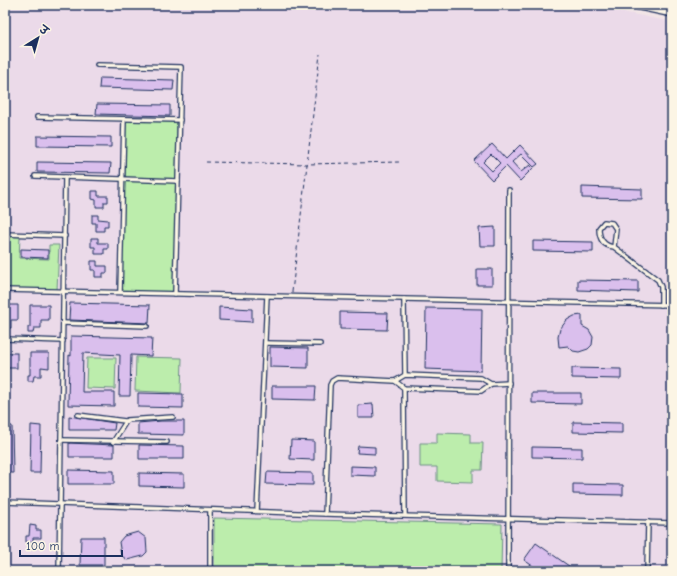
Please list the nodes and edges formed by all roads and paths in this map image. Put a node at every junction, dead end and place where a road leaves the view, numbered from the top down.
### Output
1 (639, 5) edge
2 (672, 12) edge
3 (320, 54) dead end
4 (97, 65) dead end
5 (37, 117) dead end
6 (124, 119) junction
7 (180, 120) junction
8 (206, 162) dead end
9 (399, 162) dead end
10 (307, 164) junction
11 (35, 176) dead end
12 (65, 177) junction
13 (122, 178) junction
14 (178, 181) junction
15 (509, 190) dead end
16 (5, 234) edge
17 (65, 236) junction
18 (614, 247) junction
19 (5, 290) edge
20 (64, 291) junction
21 (120, 292) junction
22 (175, 294) junction
23 (267, 296) junction
24 (292, 296) junction
25 (404, 299) junction
26 (510, 302) junction
27 (661, 305) junction
28 (672, 305) edge
29 (63, 323) junction
30 (147, 326) dead end
31 (5, 339) edge
32 (63, 341) junction
33 (266, 343) junction
34 (320, 344) dead end
35 (405, 375) junction
36 (395, 381) junction
37 (509, 383) junction
38 (491, 384) junction
39 (404, 388) junction
40 (78, 415) dead end
41 (173, 417) dead end
42 (125, 421) junction
43 (62, 440) junction
44 (113, 442) junction
45 (167, 442) dead end
46 (5, 502) edge
47 (60, 504) junction
48 (210, 510) junction
49 (257, 511) junction
50 (325, 514) junction
51 (405, 515) junction
52 (509, 518) junction
53 (648, 522) junction
54 (672, 523) edge
55 (59, 571) edge
56 (210, 571) edge
57 (508, 571) edge
58 (647, 571) edge

1 - 2 street
3 - 10 path
4 - 7 lane
5 - 6 lane
6 - 7 lane
6 - 13 lane
7 - 14 lane
8 - 10 path
9 - 10 path
10 - 24 path
11 - 12 lane
12 - 13 lane
12 - 17 lane
13 - 14 lane
13 - 21 lane
14 - 22 lane
15 - 26 lane
16 - 17 lane
17 - 20 lane
18 - 18 lane
18 - 27 lane
19 - 20 lane
20 - 21 lane
20 - 29 lane
21 - 22 lane
22 - 23 lane
23 - 24 lane
23 - 33 lane
24 - 25 lane
25 - 26 lane
25 - 35 lane
26 - 27 lane
26 - 37 lane
27 - 28 lane
29 - 30 lane
29 - 32 lane
31 - 32 lane
32 - 43 lane
33 - 34 lane
33 - 49 lane
35 - 36 lane
35 - 38 lane
36 - 39 lane
36 - 50 lane
37 - 38 lane
37 - 52 lane
38 - 39 lane
39 - 51 lane
40 - 42 lane
41 - 42 lane
42 - 44 lane
43 - 44 lane
43 - 47 lane
44 - 45 lane
46 - 47 lane
47 - 48 lane
47 - 55 lane
48 - 49 lane
48 - 56 lane
49 - 50 lane
50 - 51 lane
51 - 52 lane
52 - 53 lane
52 - 57 lane
53 - 54 lane
53 - 58 lane

